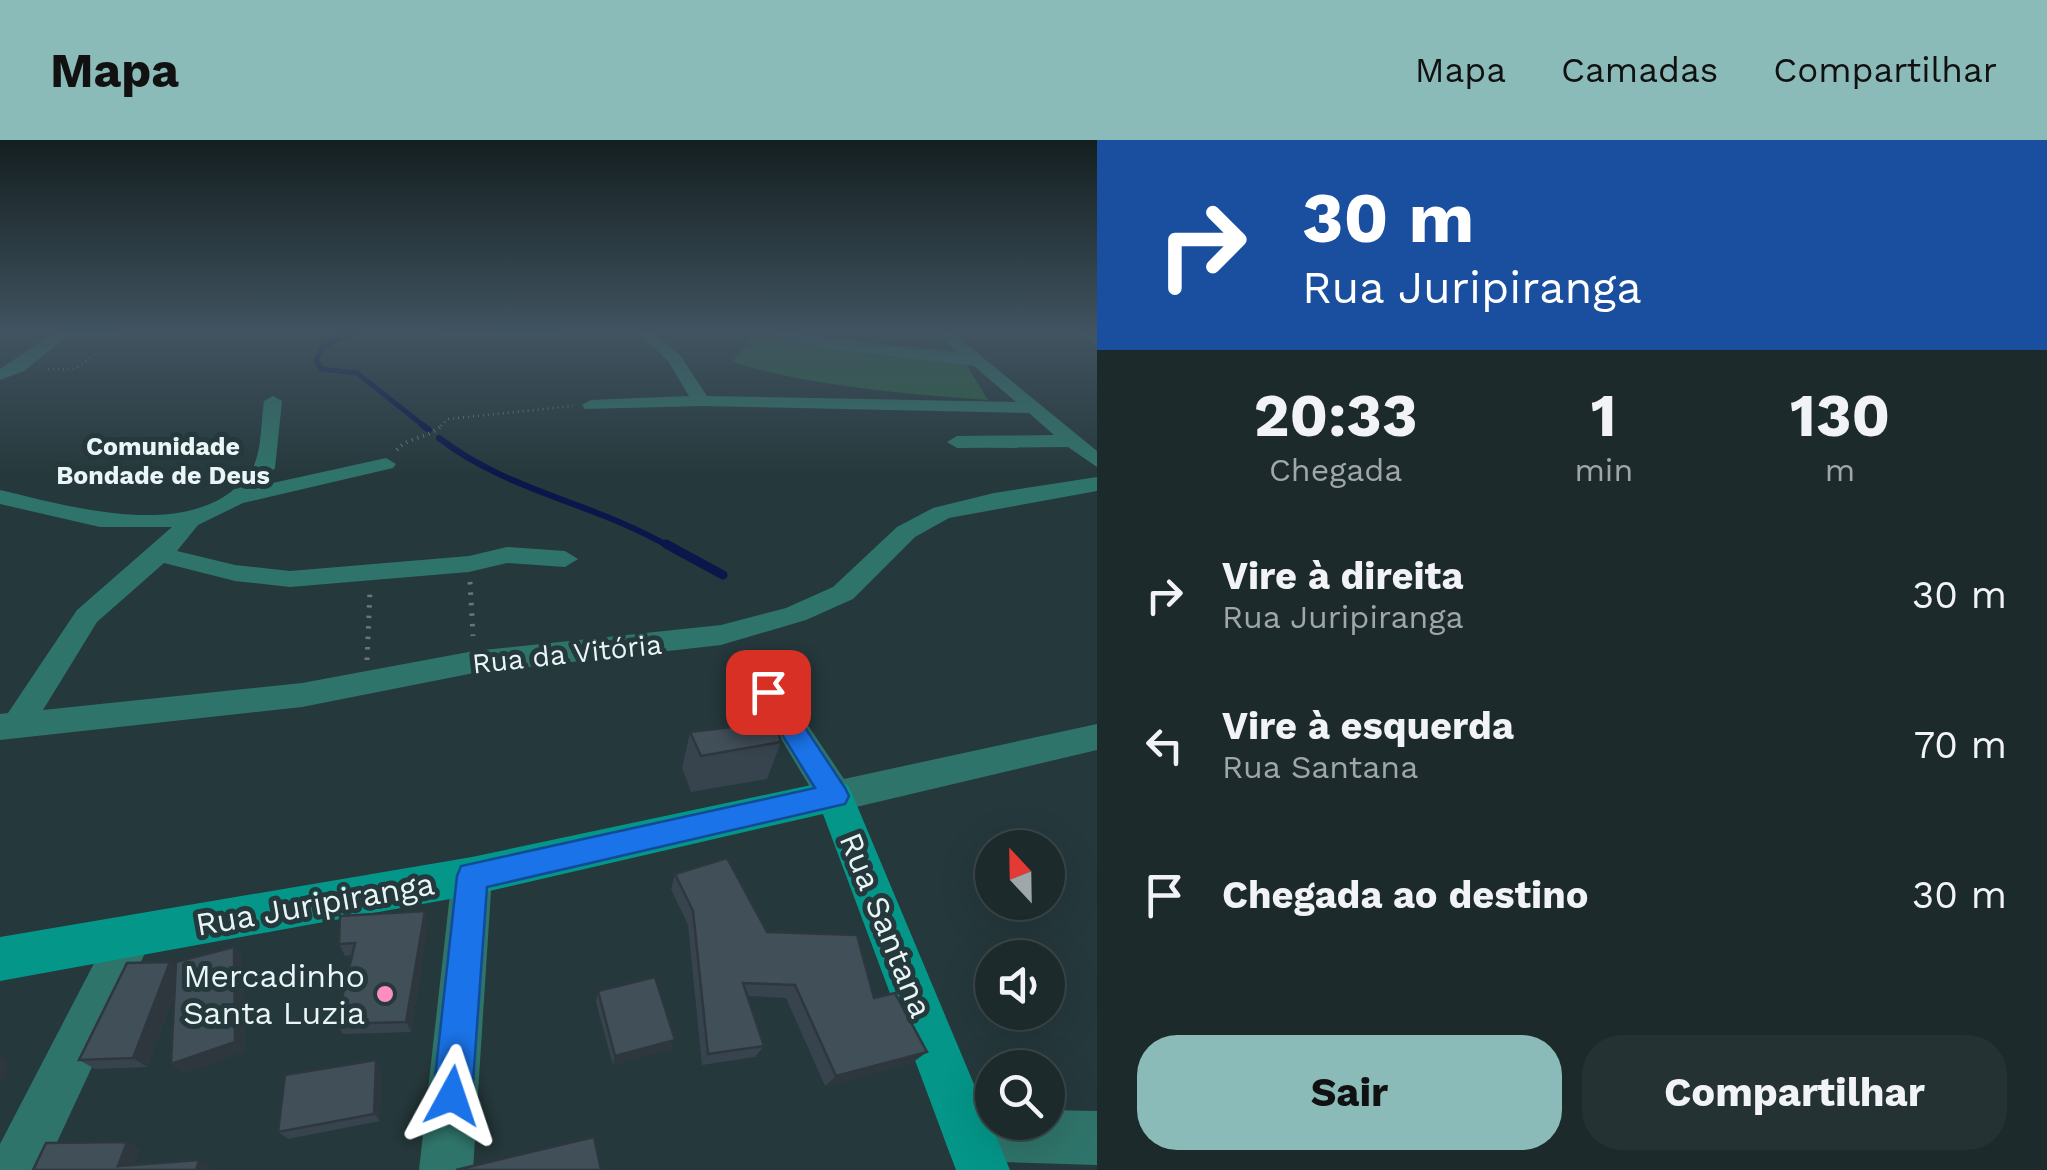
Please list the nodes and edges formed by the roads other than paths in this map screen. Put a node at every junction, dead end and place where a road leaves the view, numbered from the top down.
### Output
1 (688, 381) edge
2 (1002, 381) edge
3 (273, 401) dead end
4 (701, 401) junction
5 (591, 404) road end
6 (1035, 408) junction
7 (957, 442) dead end
8 (1082, 443) edge
9 (1097, 461) edge
10 (386, 464) road end
11 (1097, 484) edge
12 (0, 497) edge
13 (236, 498) junction
14 (190, 520) junction
15 (159, 554) junction
16 (565, 558) dead end
17 (768, 692) dead end
18 (9, 725) edge
19 (1097, 737) edge
20 (835, 796) junction
21 (472, 876) junction
22 (130, 938) junction
23 (0, 959) edge
24 (1097, 1138) edge
25 (976, 1153) edge
26 (16, 1170) edge
27 (446, 1170) edge

1 - 4 street
2 - 6 street
3 - 13 street
4 - 5 street
4 - 6 street
6 - 8 street
7 - 8 street
8 - 9 street
10 - 13 street
11 - 18 street, Rua da Vitória
12 - 14 street
13 - 14 street
14 - 15 street
15 - 16 street
15 - 18 street
17 - 20 street, Rua Santana
19 - 20 street, Rua Juripiranga
20 - 21 street, Rua Juripiranga
20 - 25 street, Rua Santana
21 - 22 street, Rua Juripiranga
21 - 27 street
22 - 23 street, Rua Juripiranga
22 - 26 street
24 - 25 street

